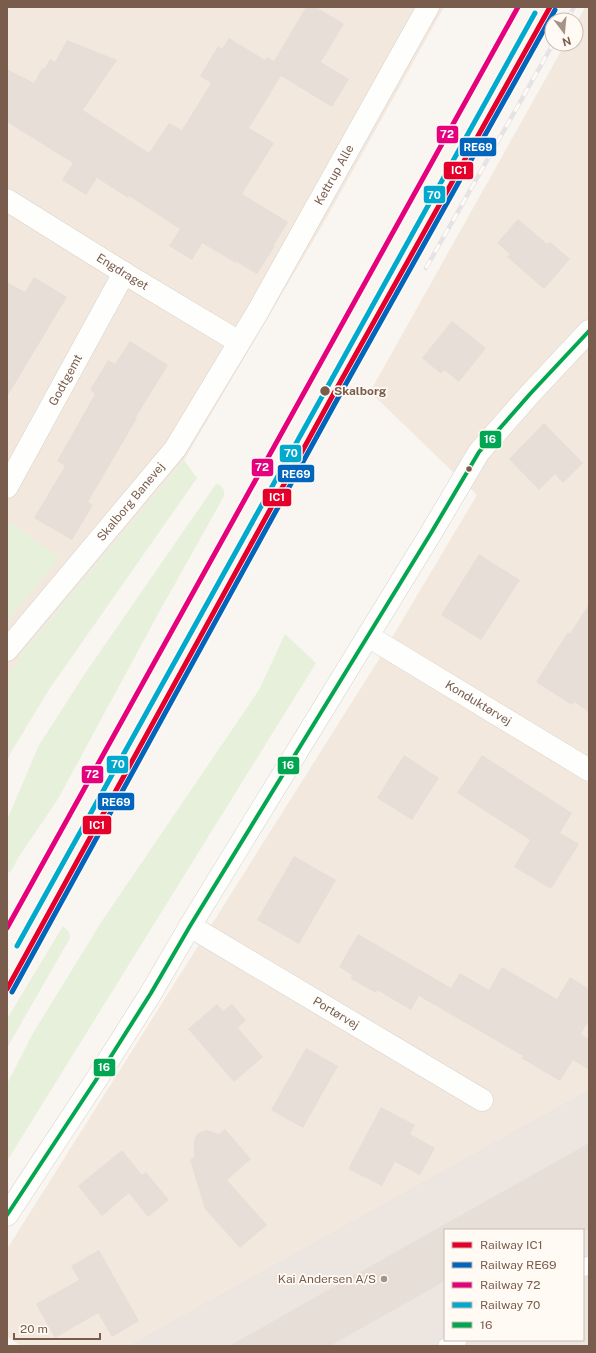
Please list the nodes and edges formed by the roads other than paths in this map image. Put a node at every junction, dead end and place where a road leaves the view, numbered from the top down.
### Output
1 (428, 7) edge
2 (7, 200) edge
3 (124, 273) junction
4 (589, 331) edge
5 (239, 342) junction
6 (7, 487) edge
7 (368, 636) junction
8 (7, 650) edge
9 (589, 770) edge
10 (190, 926) junction
11 (482, 1100) dead end
12 (7, 1215) edge
13 (456, 1341) edge
14 (447, 1346) edge

1 - 5 street, Kettrup Alle
2 - 3 street, Engdraget
3 - 5 street, Engdraget
3 - 6 street, Godtgemt
4 - 7 street
5 - 8 street, Skalborg Banevej
7 - 9 street, Konduktørvej
7 - 10 street
10 - 11 street, Portørvej
10 - 12 street
13 - 14 lane

